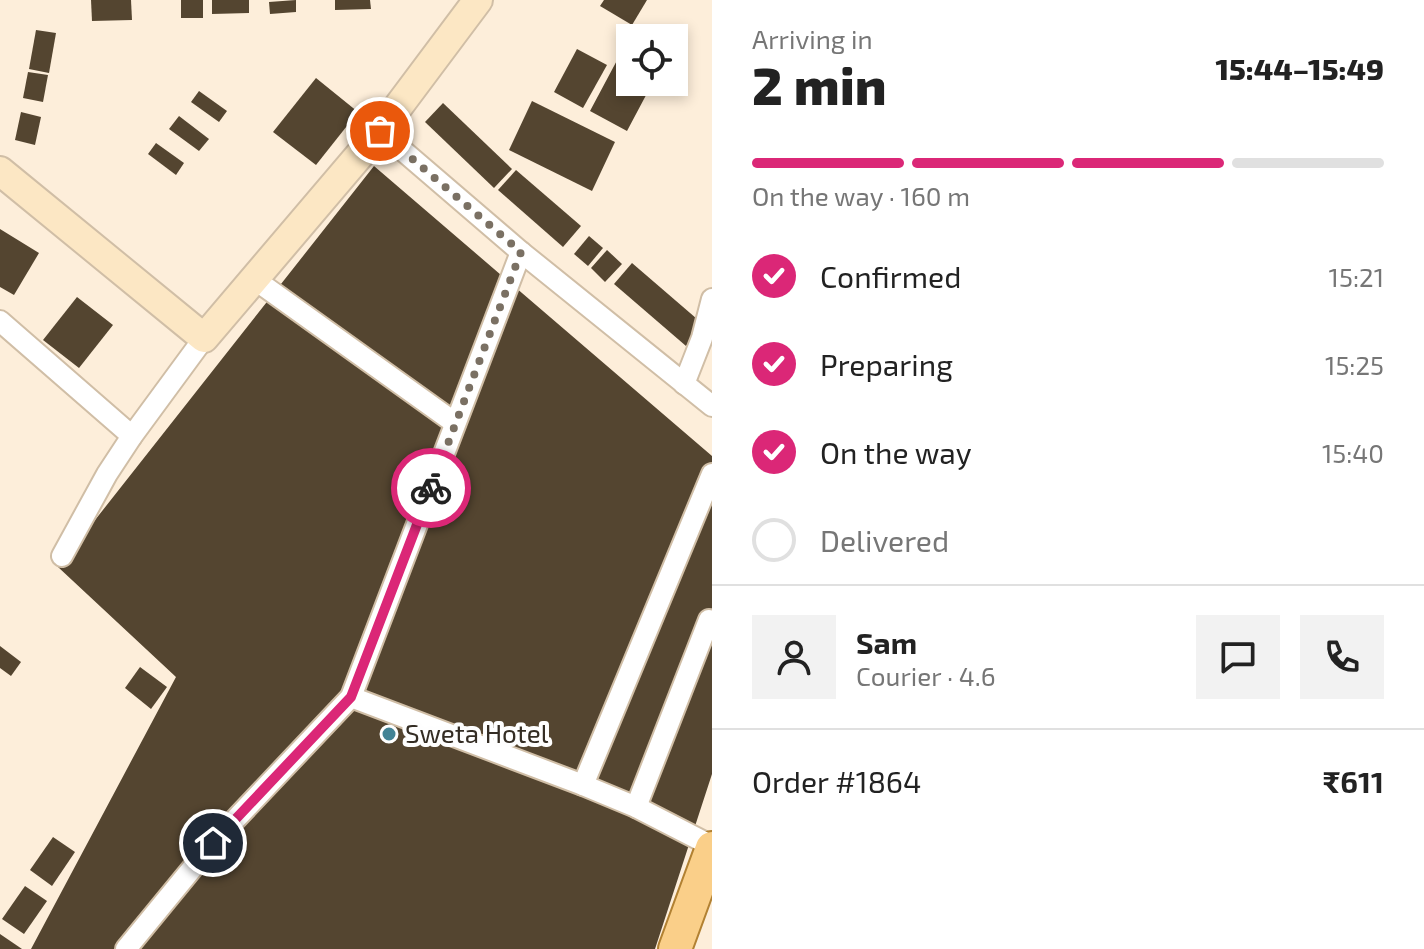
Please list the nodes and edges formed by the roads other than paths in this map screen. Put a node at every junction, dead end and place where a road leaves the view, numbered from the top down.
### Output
1 (478, 0) edge
2 (380, 131) junction
3 (0, 171) edge
4 (521, 252) junction
5 (254, 279) junction
6 (712, 299) edge
7 (0, 321) edge
8 (204, 338) junction
9 (684, 384) junction
10 (712, 406) edge
11 (455, 423) junction
12 (132, 436) junction
13 (712, 474) edge
14 (62, 556) dead end
15 (709, 620) dead end
16 (351, 697) junction
17 (583, 785) junction
18 (636, 807) junction
19 (712, 847) edge
20 (126, 949) edge
21 (675, 949) edge

1 - 2 street
2 - 4 street
2 - 5 street
3 - 8 street
4 - 9 street
4 - 11 street
5 - 8 street
5 - 11 street
6 - 9 street
7 - 12 street
8 - 12 street
9 - 10 street
11 - 16 street
12 - 14 street
13 - 17 street
15 - 18 street
16 - 17 street
16 - 20 street
17 - 18 street
18 - 19 street
19 - 21 main road

